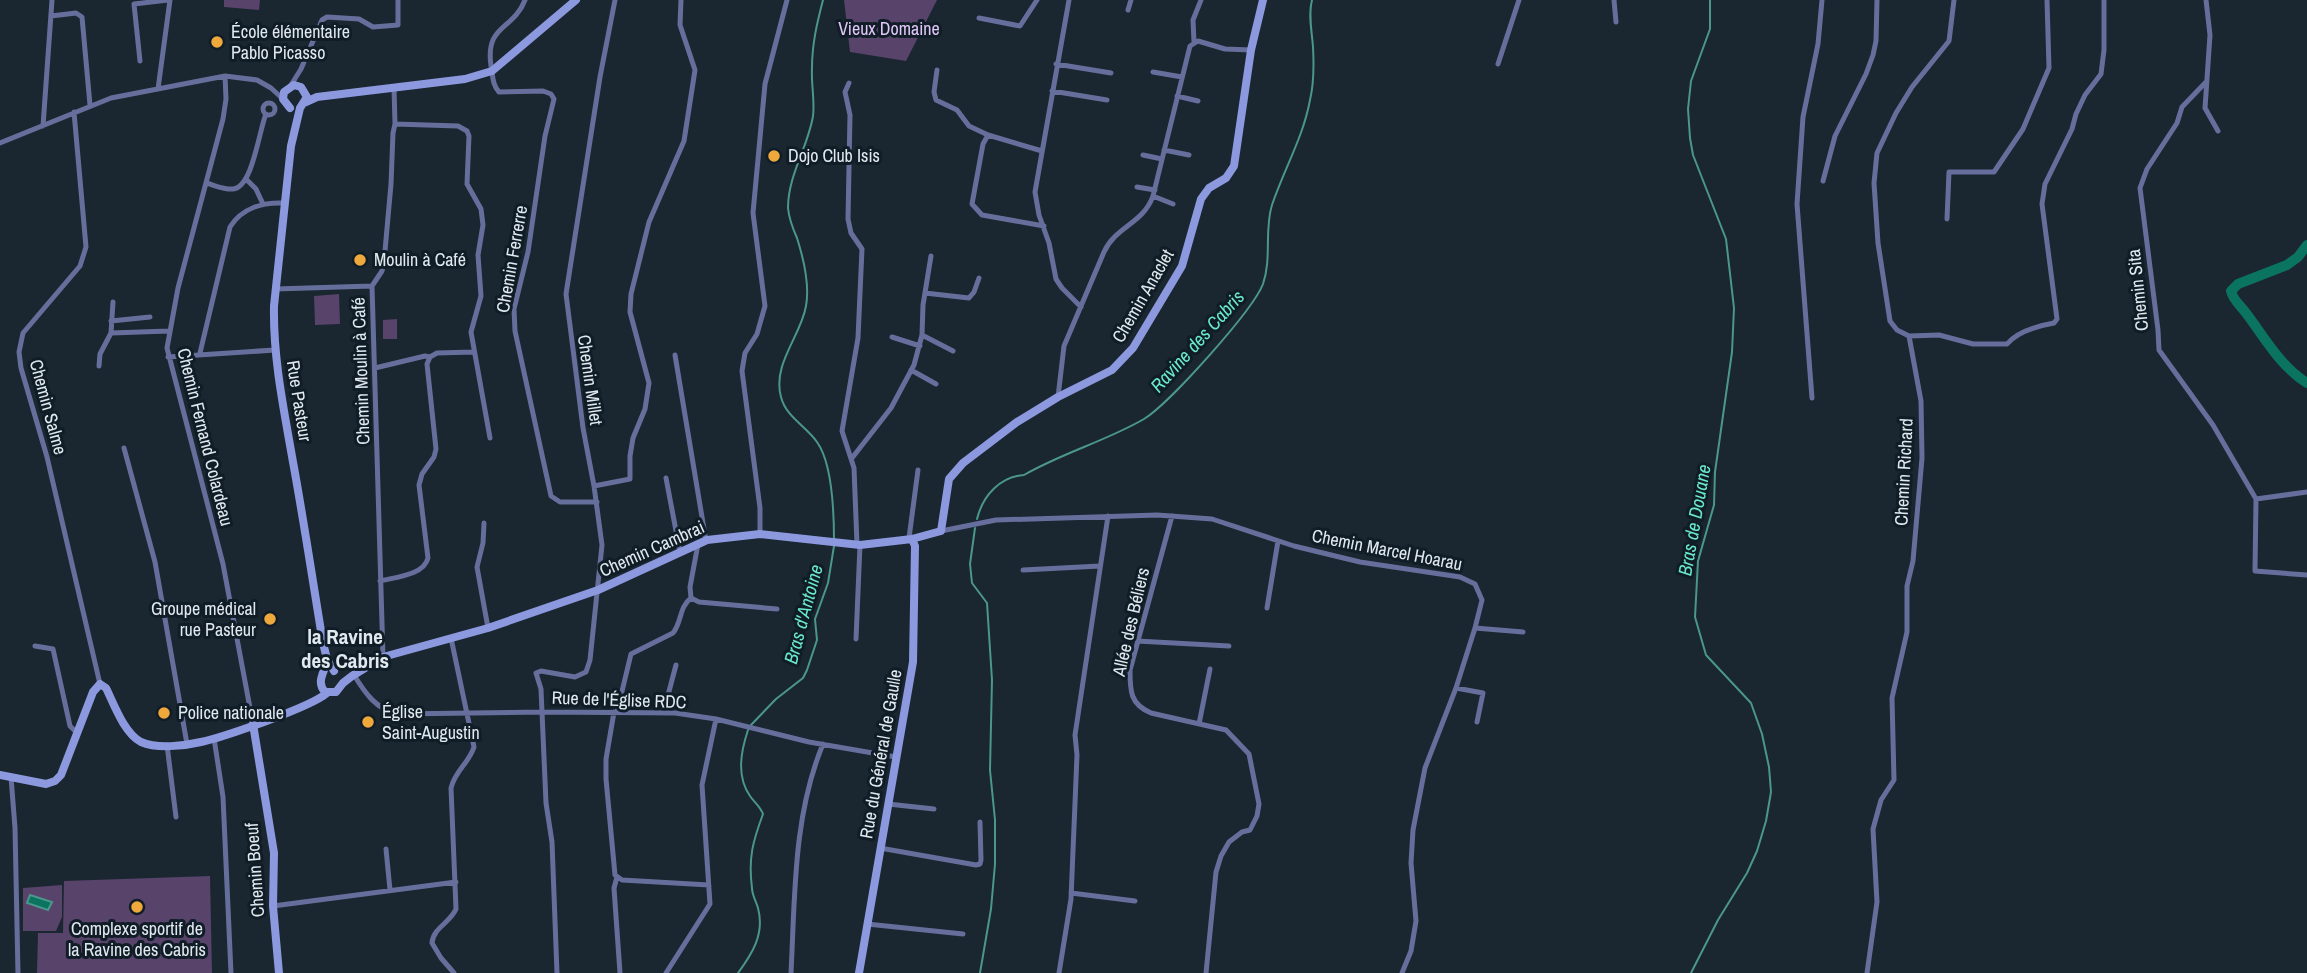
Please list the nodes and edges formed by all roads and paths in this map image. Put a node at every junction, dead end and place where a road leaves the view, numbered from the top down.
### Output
1 (52, 0) edge
2 (169, 0) edge
3 (398, 0) edge
4 (525, 0) edge
5 (576, 0) edge
6 (615, 0) edge
7 (681, 0) edge
8 (787, 0) edge
9 (1037, 0) edge
10 (1069, 0) edge
11 (1131, 0) edge
12 (1200, 0) edge
13 (1263, 0) edge
14 (1519, 0) edge
15 (1614, 0) edge
16 (1822, 0) edge
17 (1877, 0) edge
18 (1954, 0) edge
19 (2048, 0) edge
20 (2104, 0) edge
21 (2206, 0) edge
22 (1128, 10) dead end
23 (51, 16) junction
24 (979, 18) dead end
25 (1616, 22) dead end
26 (1194, 42) junction
27 (1251, 50) junction
28 (140, 61) dead end
29 (1056, 64) junction
30 (1498, 64) dead end
31 (301, 69) junction
32 (937, 70) dead end
33 (492, 71) junction
34 (1153, 72) dead end
35 (1111, 73) dead end
36 (225, 76) junction
37 (1182, 77) junction
38 (2206, 82) junction
39 (849, 83) dead end
40 (288, 87) junction
41 (271, 88) junction
42 (394, 88) junction
43 (159, 89) junction
44 (1052, 91) junction
45 (1177, 96) junction
46 (283, 99) junction
47 (301, 100) junction
48 (1107, 100) dead end
49 (1198, 101) dead end
50 (90, 105) junction
51 (74, 112) junction
52 (266, 114) dead end
53 (395, 124) junction
54 (43, 126) junction
55 (2218, 131) dead end
56 (988, 135) junction
57 (0, 143) edge
58 (1164, 150) junction
59 (1042, 151) junction
60 (1143, 155) dead end
61 (1189, 155) dead end
62 (1162, 159) junction
63 (246, 179) junction
64 (1823, 181) dead end
65 (206, 183) junction
66 (1137, 187) dead end
67 (1154, 193) junction
68 (284, 203) junction
69 (263, 204) junction
70 (1173, 204) dead end
71 (1947, 219) dead end
72 (1044, 226) junction
73 (931, 256) dead end
74 (979, 278) dead end
75 (372, 286) junction
76 (275, 289) junction
77 (925, 293) junction
78 (113, 302) dead end
79 (1081, 307) junction
80 (150, 317) dead end
81 (111, 321) junction
82 (169, 331) junction
83 (111, 333) junction
84 (922, 335) junction
85 (1909, 336) junction
86 (892, 337) dead end
87 (920, 346) junction
88 (275, 350) junction
89 (953, 351) dead end
90 (474, 352) junction
91 (200, 354) junction
92 (675, 355) dead end
93 (168, 357) junction
94 (430, 357) junction
95 (99, 366) dead end
96 (375, 368) junction
97 (911, 370) junction
98 (936, 384) dead end
99 (1058, 397) junction
100 (1812, 398) dead end
101 (490, 438) dead end
102 (124, 448) dead end
103 (852, 458) junction
104 (918, 470) dead end
105 (666, 478) dead end
106 (594, 486) junction
107 (2307, 492) edge
108 (2256, 499) junction
109 (597, 502) junction
110 (1108, 516) junction
111 (1172, 516) junction
112 (977, 522) joint
113 (484, 523) dead end
114 (941, 531) junction
115 (760, 534) junction
116 (911, 539) junction
117 (1278, 541) junction
118 (702, 542) junction
119 (859, 545) junction
120 (680, 552) junction
121 (1100, 566) junction
122 (1023, 570) dead end
123 (2307, 575) edge
124 (380, 581) junction
125 (598, 590) junction
126 (691, 598) junction
127 (1267, 608) dead end
128 (777, 609) dead end
129 (488, 628) junction
130 (1475, 628) junction
131 (1523, 632) dead end
132 (451, 638) junction
133 (856, 639) dead end
134 (1137, 641) junction
135 (35, 646) dead end
136 (1229, 646) dead end
137 (383, 657) junction
138 (676, 665) dead end
139 (1210, 669) dead end
140 (335, 675) junction
141 (353, 675) junction
142 (100, 684) junction
143 (1488, 687) dead end
144 (1456, 688) junction
145 (324, 690) junction
146 (1483, 693) junction
147 (543, 712) junction
148 (615, 712) junction
149 (467, 713) junction
150 (669, 713) junction
151 (716, 719) junction
152 (1477, 722) dead end
153 (253, 724) junction
154 (1199, 724) junction
155 (77, 733) junction
156 (214, 738) junction
157 (187, 744) junction
158 (823, 744) junction
159 (167, 745) junction
160 (896, 757) junction
161 (0, 775) edge
162 (10, 776) junction
163 (888, 803) junction
164 (934, 809) dead end
165 (176, 817) dead end
166 (980, 822) dead end
167 (880, 848) junction
168 (387, 849) dead end
169 (617, 877) junction
170 (456, 882) junction
171 (709, 886) junction
172 (390, 891) junction
173 (1071, 893) junction
174 (1135, 901) dead end
175 (273, 906) junction
176 (867, 924) junction
177 (963, 934) dead end
178 (18, 973) edge
179 (231, 973) edge
180 (279, 973) edge
181 (454, 973) edge
182 (557, 973) edge
183 (620, 973) edge
184 (666, 973) edge
185 (791, 973) edge
186 (859, 973) edge
187 (869, 973) edge
188 (1059, 973) edge
189 (1206, 973) edge
190 (1402, 973) edge
191 (1867, 973) edge

1 - 23 street
2 - 28 street
2 - 43 street
3 - 31 street
4 - 33 street
5 - 33 street
6 - 106 street, Chemin Millet
7 - 106 street
8 - 115 street
9 - 24 street
10 - 29 street
11 - 22 street
12 - 26 street
13 - 27 street, Chemin Anaclet
14 - 30 street
15 - 25 street
16 - 100 street
17 - 64 street
18 - 85 street
19 - 71 street
20 - 85 street
21 - 38 street
23 - 50 street
23 - 54 street
26 - 27 street
26 - 37 street
27 - 99 street, Chemin Anaclet
29 - 35 street
29 - 44 street
31 - 40 street
31 - 47 street
32 - 56 street
33 - 42 street
33 - 109 street, Chemin Ferrerre
34 - 37 street
36 - 41 street
36 - 43 street
36 - 65 street, Chemin Fernand Colardeau
37 - 45 street
38 - 55 street
38 - 108 street, Chemin Sita
39 - 103 street
40 - 41 street
40 - 46 street
40 - 47 street
41 - 46 street
42 - 47 street
42 - 53 street, Chemin Moulin à Café
43 - 50 street
44 - 48 street
44 - 59 street
45 - 49 street
45 - 58 street
46 - 47 street
47 - 68 street, Rue Pasteur
50 - 51 street
51 - 54 street
51 - 142 street, Chemin Salme
52 - 63 street
53 - 75 street, Chemin Moulin à Café
53 - 90 street
54 - 57 street
56 - 59 street
56 - 72 street
58 - 61 street
58 - 62 street
59 - 72 street
60 - 62 street
62 - 67 street
63 - 65 street
63 - 69 street
65 - 82 street, Chemin Fernand Colardeau
66 - 67 street
67 - 70 street
67 - 79 street
68 - 69 street
68 - 76 street, Rue Pasteur
69 - 91 street
72 - 79 street
73 - 77 street
74 - 77 street
75 - 76 street
75 - 96 street, Chemin Moulin à Café
76 - 88 street, Rue Pasteur
77 - 84 street
78 - 81 street
79 - 99 street
80 - 81 street
81 - 83 street
82 - 83 street
82 - 93 street, Chemin Fernand Colardeau
83 - 95 street
84 - 87 street
84 - 89 street
85 - 191 street, Chemin Richard
86 - 87 street
87 - 97 street
88 - 91 street
88 - 140 street, Rue Pasteur
90 - 94 street
90 - 101 street
91 - 93 street
92 - 118 street
93 - 153 street, Chemin Fernand Colardeau
94 - 96 street
94 - 124 street
96 - 124 street, Chemin Moulin à Café
97 - 98 street
97 - 103 street
99 - 114 street, Chemin Anaclet
102 - 157 street
103 - 119 street
104 - 116 street
105 - 120 street
106 - 109 street, Chemin Millet
107 - 108 street
108 - 123 street
109 - 125 street, Chemin Millet
110 - 111 street, Chemin Marcel Hoarau
110 - 112 street, Chemin Marcel Hoarau
110 - 121 street
111 - 117 street, Chemin Marcel Hoarau
111 - 134 street, Allée des Béliers
112 - 114 street, Chemin Cambrai
113 - 129 street
114 - 116 street, Chemin Cambrai
115 - 118 street, Chemin Cambrai
115 - 119 street, Chemin Cambrai
116 - 119 street, Chemin Cambrai
116 - 160 street, Rue du Général de Gaulle
117 - 127 street
117 - 130 street, Chemin Marcel Hoarau
118 - 120 street, Chemin Cambrai
118 - 126 street
119 - 133 street
120 - 125 street, Chemin Cambrai
121 - 122 street
121 - 173 street
124 - 137 street, Chemin Moulin à Café
125 - 129 street, Chemin Cambrai
125 - 147 street, Chemin Millet
126 - 128 street
126 - 148 street
129 - 132 street, Chemin Cambrai
130 - 131 street
130 - 144 street, Chemin Marcel Hoarau
132 - 137 street, Chemin Cambrai
132 - 149 street
134 - 136 street
134 - 154 street, Allée des Béliers
135 - 155 street
137 - 141 street, Chemin Cambrai
138 - 150 street
139 - 154 street
140 - 141 street
140 - 145 street, Rue Pasteur
140 - 145 street
141 - 149 street, Rue de l'Église RDC
142 - 155 street
142 - 159 street
143 - 146 street
144 - 146 street
144 - 190 street, Chemin Marcel Hoarau
145 - 153 street
146 - 152 street
147 - 148 street, Rue de l'Église RDC
147 - 149 street, Rue de l'Église RDC
147 - 182 street
148 - 150 street, Rue de l'Église RDC
148 - 169 street
149 - 170 street
150 - 151 street, Rue de l'Église RDC
151 - 158 street, Rue de l'Église RDC
151 - 171 street
153 - 156 street
153 - 175 street, Chemin Boeuf
154 - 189 street, Allée des Béliers
155 - 162 street
156 - 157 street
156 - 179 street
157 - 159 street
158 - 160 street, Rue de l'Église RDC
158 - 185 street
159 - 165 street
160 - 163 street, Rue du Général de Gaulle
161 - 162 street
162 - 178 street
163 - 164 street
163 - 167 street, Rue du Général de Gaulle
166 - 167 street
167 - 176 street, Rue du Général de Gaulle
168 - 172 street
169 - 171 street
169 - 183 street
170 - 172 street
170 - 181 street
171 - 184 street
172 - 175 street
173 - 174 street
173 - 188 street
175 - 180 street, Chemin Boeuf
176 - 177 street
176 - 186 street, Rue du Général de Gaulle
186 - 187 street

